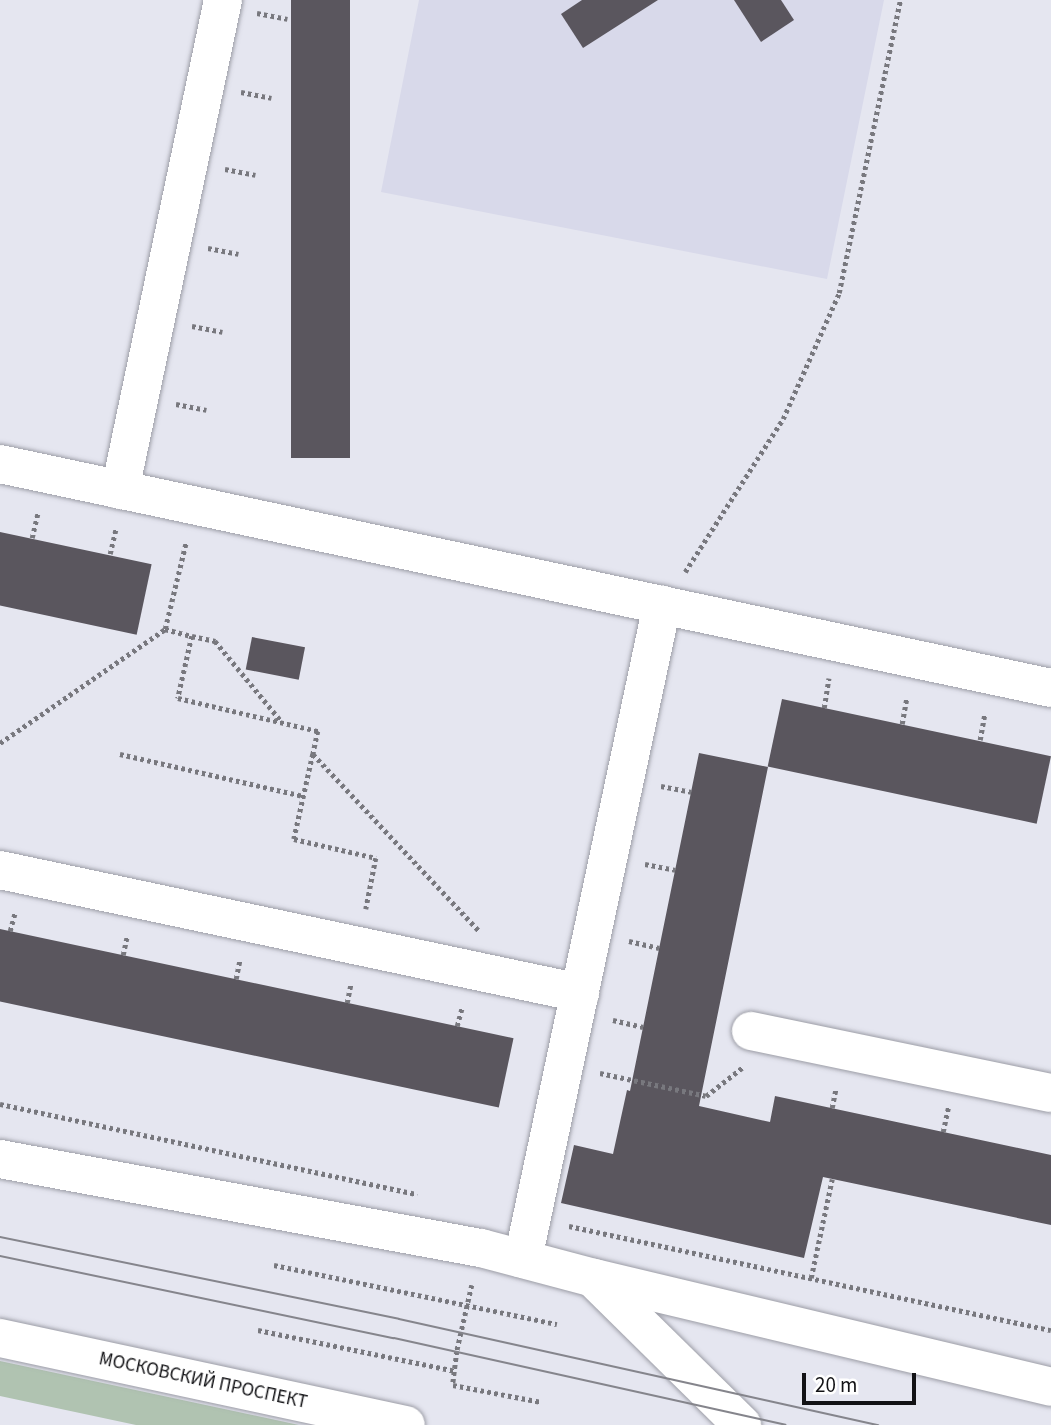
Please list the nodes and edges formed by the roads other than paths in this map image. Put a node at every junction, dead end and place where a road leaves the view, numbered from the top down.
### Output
1 (223, 0) edge
2 (0, 464) edge
3 (120, 489) junction
4 (662, 605) junction
5 (1051, 688) edge
6 (0, 870) edge
7 (580, 993) junction
8 (767, 1034) road end
9 (1051, 1093) edge
10 (0, 1159) edge
11 (523, 1259) junction
12 (594, 1278) junction
13 (0, 1338) edge
14 (1051, 1387) edge
15 (406, 1425) edge
16 (742, 1425) edge

1 - 3 street
2 - 3 street
3 - 4 street
4 - 5 street
4 - 7 street
6 - 7 street
7 - 11 street
8 - 9 street
10 - 11 street
11 - 12 street
12 - 14 street
12 - 16 street
13 - 15 street, МОСКОВСКИЙ ПРОСПЕКТ

